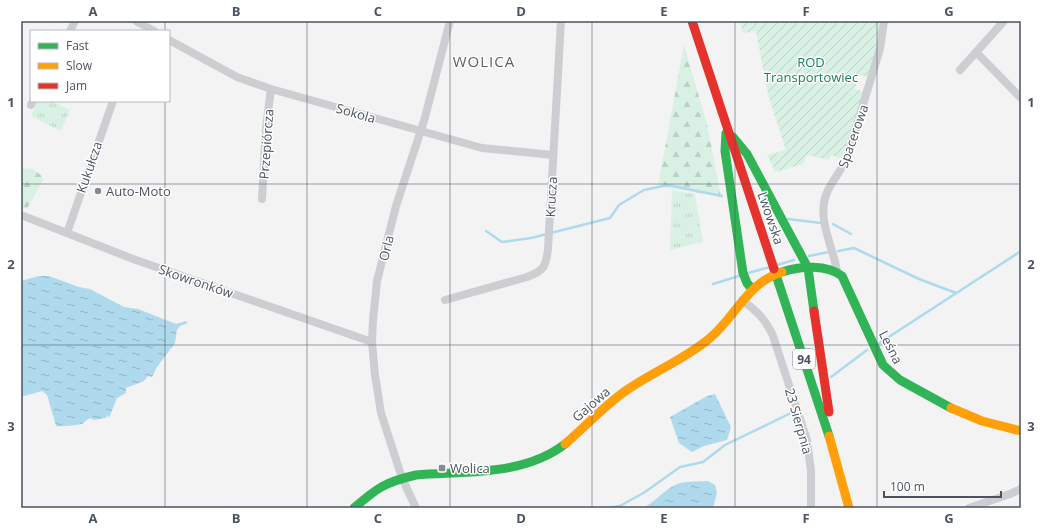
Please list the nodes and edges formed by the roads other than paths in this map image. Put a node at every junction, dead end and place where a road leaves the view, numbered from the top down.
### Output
1 (75, 21) edge
2 (136, 21) edge
3 (450, 21) edge
4 (561, 21) edge
5 (692, 21) edge
6 (884, 21) edge
7 (1004, 21) edge
8 (70, 30) edge
9 (151, 30) edge
10 (170, 41) edge
11 (976, 52) junction
12 (960, 70) dead end
13 (271, 89) junction
14 (1021, 98) edge
15 (113, 102) edge
16 (727, 128) junction
17 (421, 132) junction
18 (554, 155) junction
19 (262, 200) dead end
20 (21, 215) edge
21 (67, 233) junction
22 (808, 268) junction
23 (837, 271) junction
24 (752, 289) junction
25 (445, 300) dead end
26 (742, 300) junction
27 (372, 342) junction
28 (826, 424) junction
29 (1021, 431) edge
30 (837, 451) junction
31 (402, 478) junction
32 (1021, 488) edge
33 (354, 508) edge
34 (416, 508) edge
35 (811, 508) edge
36 (849, 508) edge
37 (857, 508) edge
38 (969, 508) edge

1 - 8 street
2 - 9 street
3 - 17 street, Orla
4 - 18 street, Krucza
5 - 16 main road, Lwowska / 94
6 - 23 street, Spacerowa
7 - 11 street
10 - 13 street, Sokola
11 - 12 street
11 - 14 street
13 - 17 street, Sokola
13 - 19 street, Przepiórcza
15 - 21 street, Kukułcza
16 - 22 main road
16 - 24 main road
16 - 28 main road, Lwowska / 94
17 - 18 street, Sokola
17 - 27 street, Orla
18 - 25 street, Krucza
20 - 21 street, Skowronków
21 - 27 street, Skowronków
22 - 23 main road
22 - 24 main road, Gajowa
22 - 30 main road
23 - 29 main road, Leśna
24 - 26 main road, Gajowa
26 - 31 main road, Gajowa
26 - 35 street, 23 Sierpnia
27 - 31 street, Orla
28 - 30 main road, Lwowska / 94
28 - 36 main road, Lwowska / 94
30 - 37 main road, Lwowska / 94
31 - 33 main road, Gajowa
31 - 34 street
32 - 38 street

